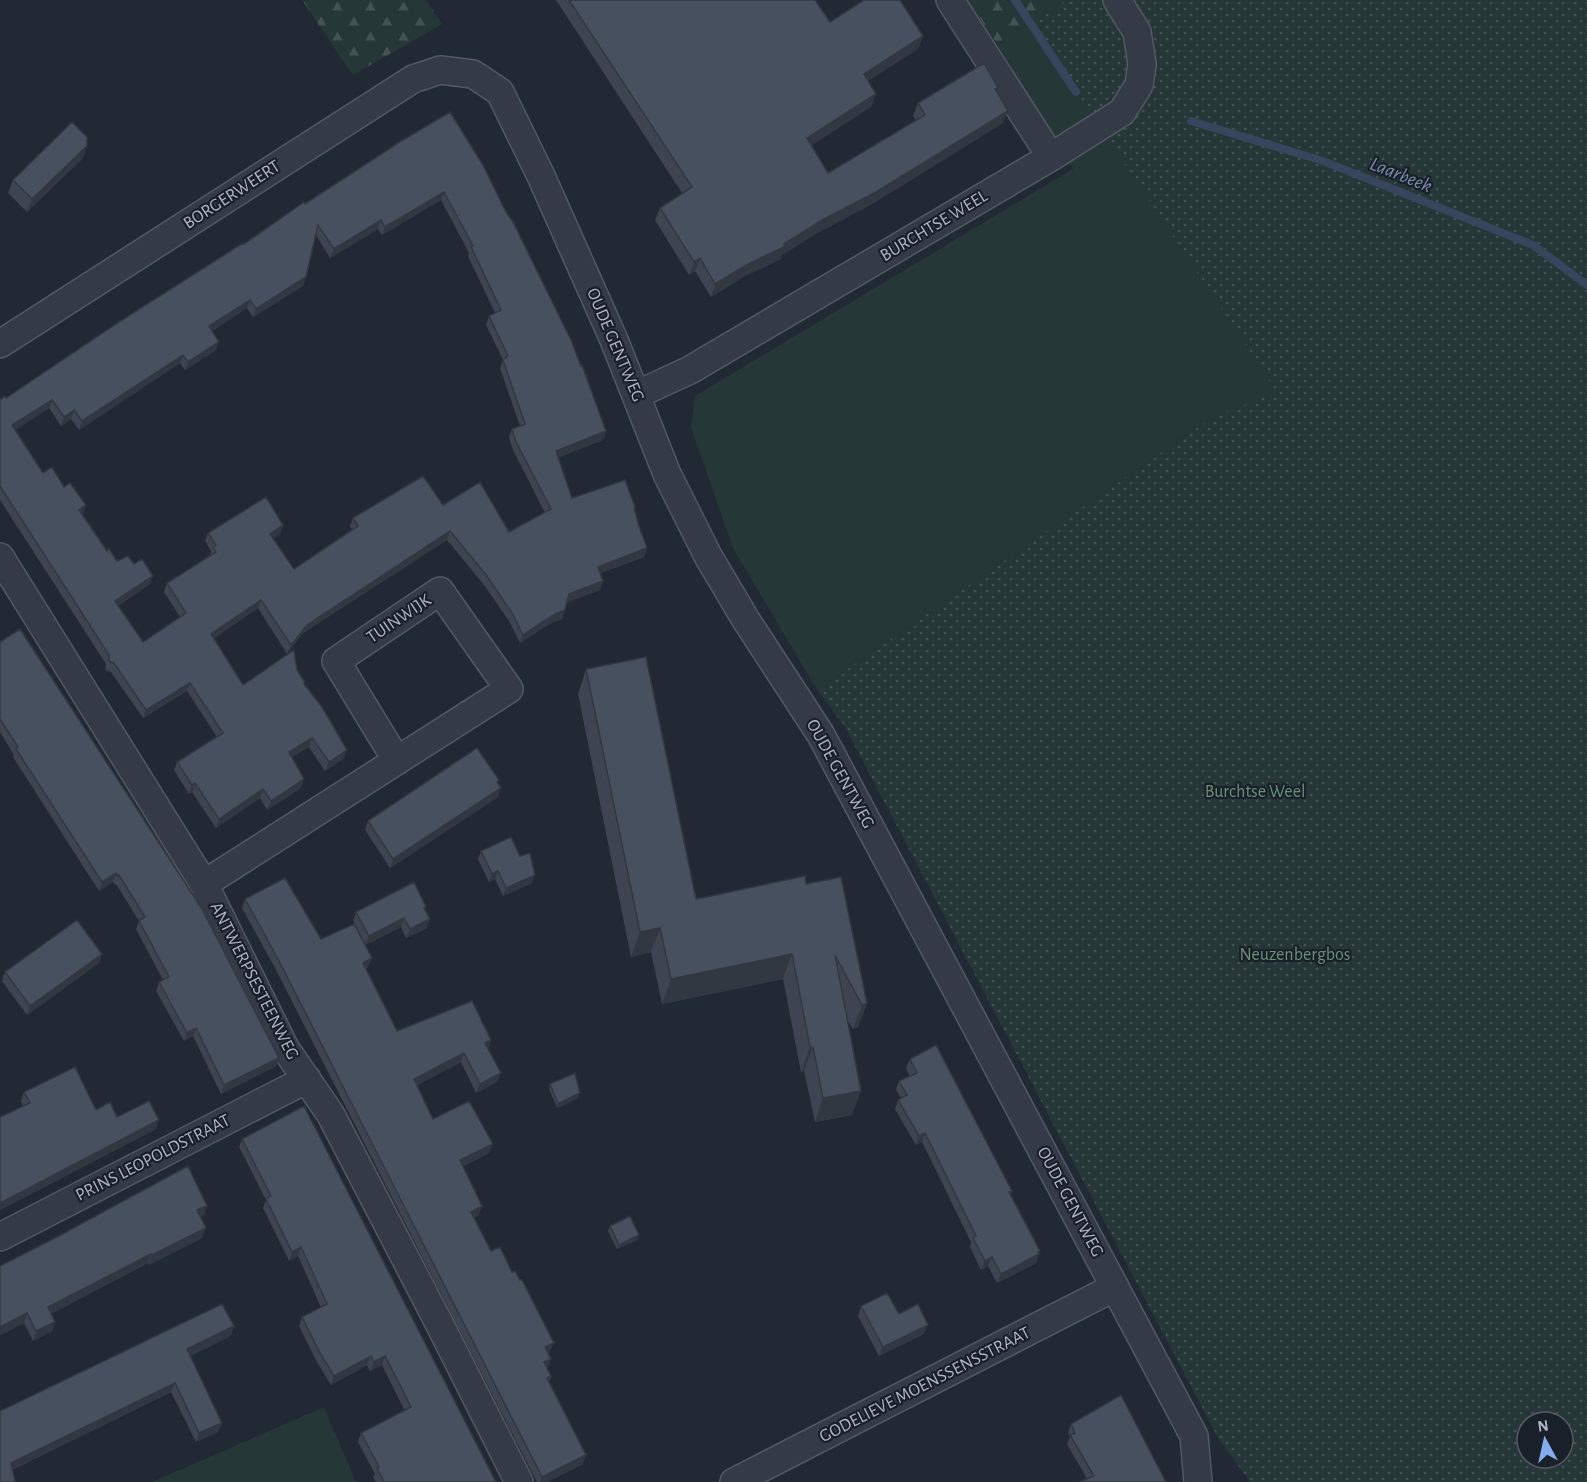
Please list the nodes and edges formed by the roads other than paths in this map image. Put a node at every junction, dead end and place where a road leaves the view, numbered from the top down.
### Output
1 (950, 0) edge
2 (1117, 0) edge
3 (473, 74) joint
4 (1051, 157) junction
5 (0, 344) edge
6 (636, 395) junction
7 (0, 557) edge
8 (398, 761) junction
9 (204, 884) junction
10 (307, 1079) junction
11 (0, 1237) edge
12 (1115, 1287) junction
13 (519, 1482) edge
14 (734, 1482) edge
15 (1198, 1482) edge

1 - 4 street
2 - 4 street, BURCHTSE WEEL
3 - 5 street, BORGERWEERT
3 - 6 street, OUDE GENTWEG
4 - 6 street, BURCHTSE WEEL
6 - 12 street, OUDE GENTWEG
7 - 9 street, ANTWERPSESTEENWEG
8 - 8 street, TUINWIJK
8 - 9 street, TUINWIJK
9 - 10 street, ANTWERPSESTEENWEG
10 - 11 street, PRINS LEOPOLDSTRAAT
10 - 13 street, ANTWERPSESTEENWEG
12 - 14 street, GODELIEVE MOENSSENSSTRAAT
12 - 15 street, OUDE GENTWEG

